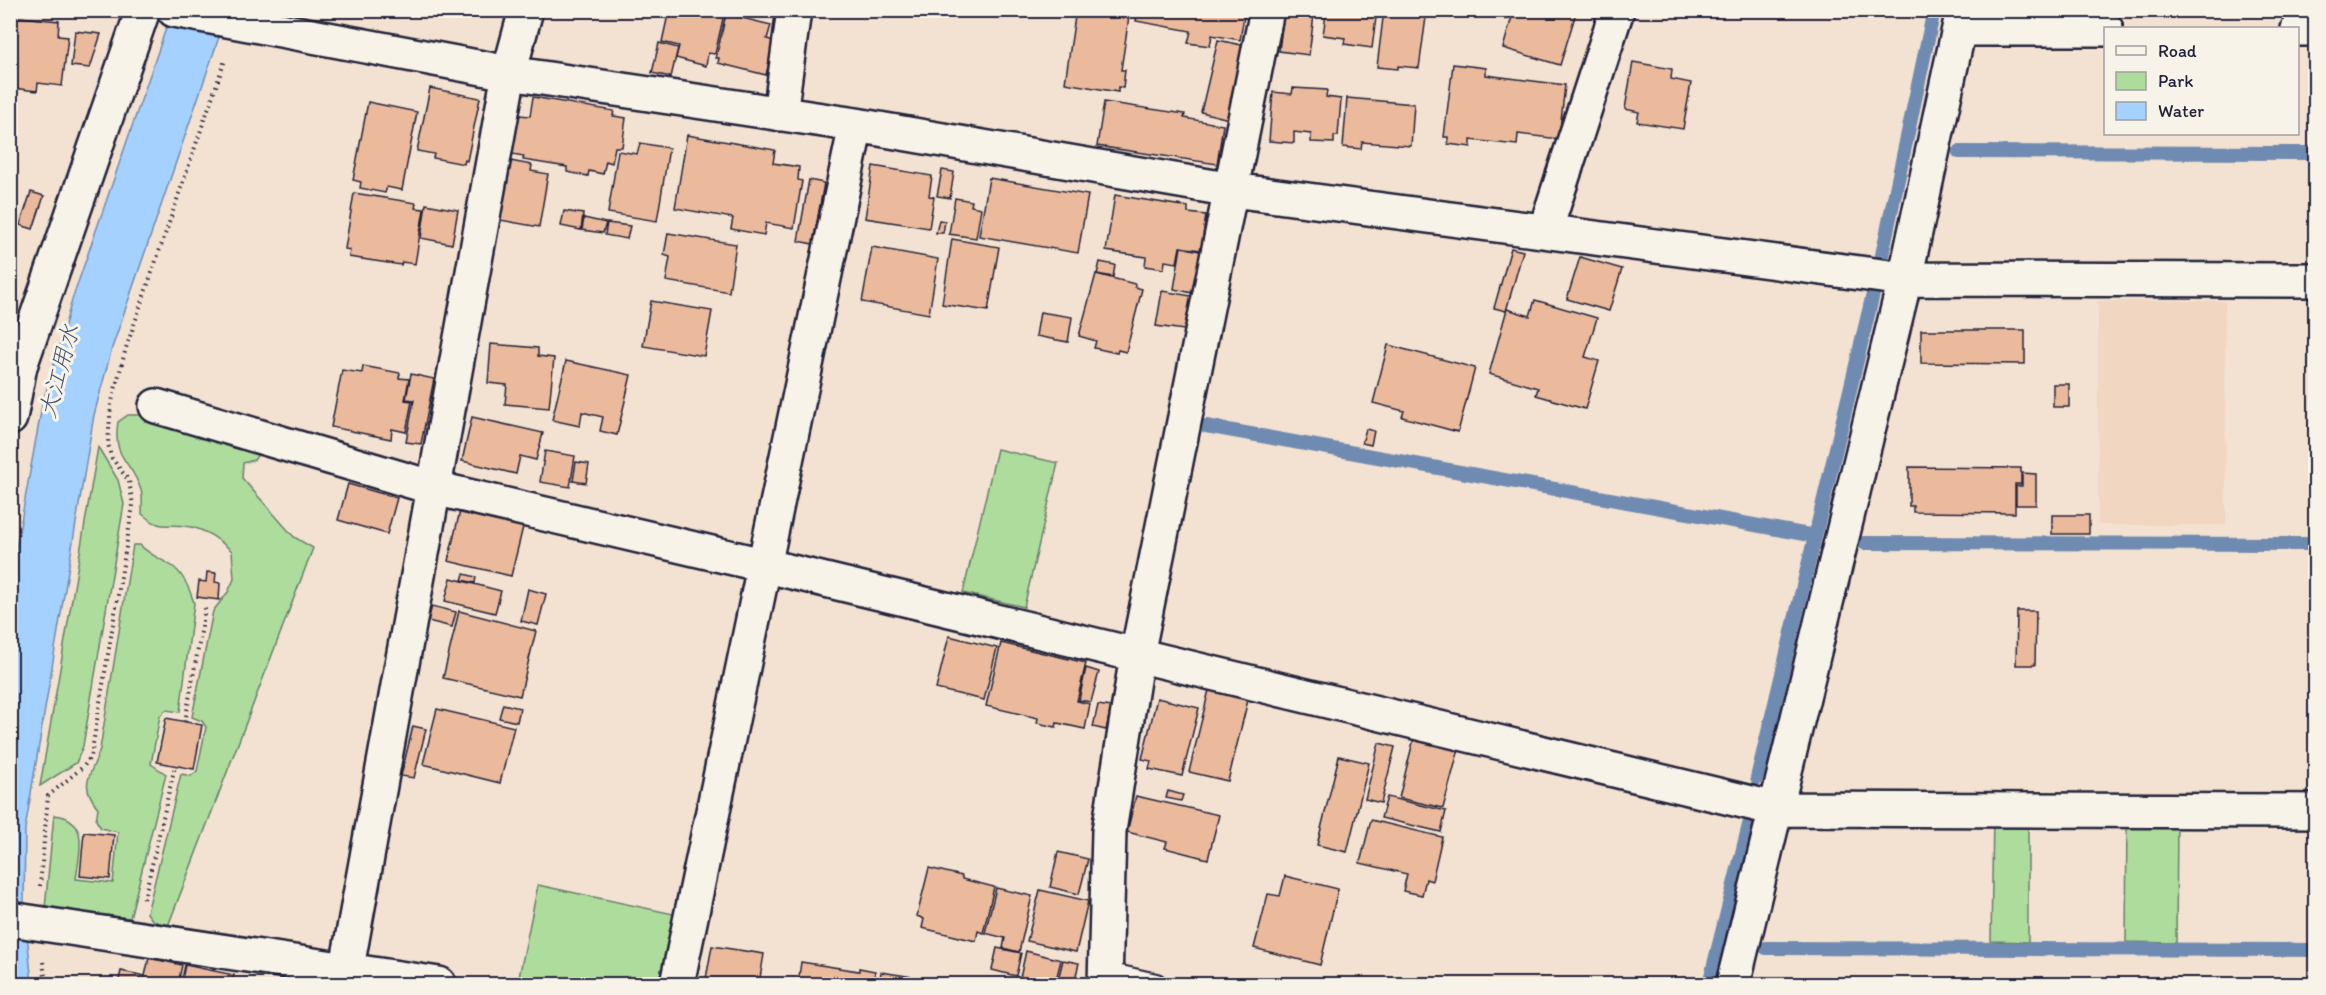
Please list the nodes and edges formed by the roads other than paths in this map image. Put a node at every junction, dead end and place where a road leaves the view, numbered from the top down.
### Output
1 (143, 10) edge
2 (174, 10) edge
3 (526, 10) edge
4 (794, 10) edge
5 (1266, 10) edge
6 (1617, 10) edge
7 (1961, 20) edge
8 (2104, 29) edge
9 (2299, 29) edge
10 (2316, 29) edge
11 (509, 73) junction
12 (780, 114) junction
13 (856, 125) junction
14 (1232, 190) junction
15 (1545, 231) junction
16 (1905, 279) junction
17 (2316, 280) edge
18 (15, 366) edge
19 (156, 406) dead end
20 (10, 418) edge
21 (434, 488) junction
22 (763, 564) junction
23 (1137, 655) junction
24 (1776, 809) junction
25 (2316, 811) edge
26 (27, 922) edge
27 (346, 977) edge
28 (1106, 978) edge
29 (439, 984) edge
30 (677, 984) edge
31 (1156, 984) edge
32 (1733, 984) edge

1 - 18 street
2 - 11 street
3 - 11 street
4 - 12 street
5 - 14 street
6 - 15 street
7 - 8 street
7 - 16 street
9 - 10 street
11 - 12 street
11 - 21 street
12 - 13 street
13 - 14 street
13 - 22 street
14 - 15 street
14 - 23 street
15 - 16 street
16 - 17 street
16 - 24 street
18 - 20 street
19 - 21 street
21 - 22 street
21 - 27 street
22 - 23 street
22 - 30 street
23 - 24 street
23 - 28 street
24 - 25 street
24 - 32 street
26 - 27 street
27 - 29 street
28 - 31 lane

